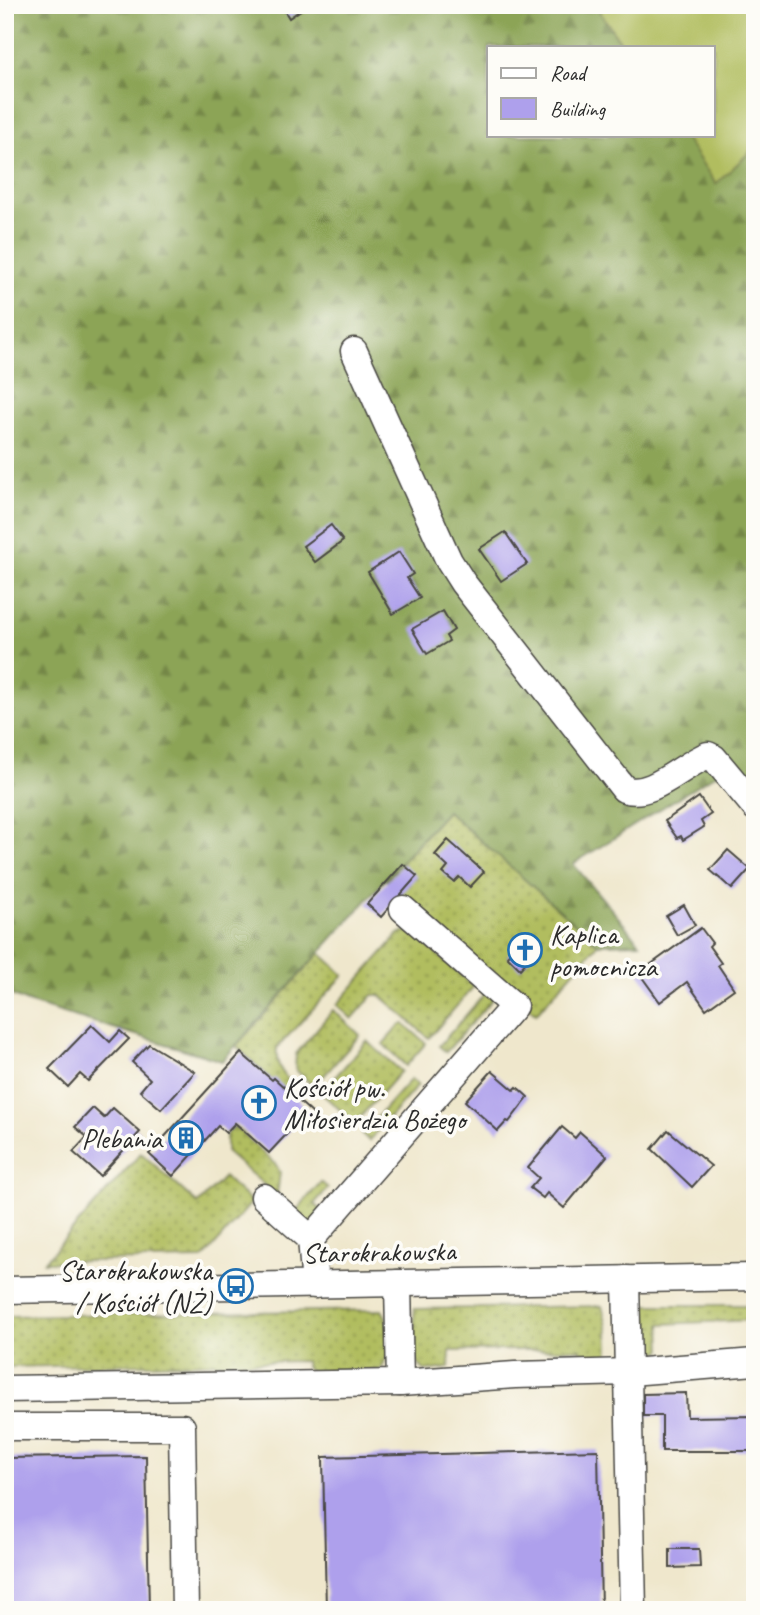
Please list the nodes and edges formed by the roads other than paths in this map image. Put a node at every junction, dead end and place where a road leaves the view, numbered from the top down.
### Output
1 (354, 351) dead end
2 (755, 807) edge
3 (403, 909) dead end
4 (264, 1197) dead end
5 (311, 1239) junction
6 (755, 1277) edge
7 (626, 1279) junction
8 (398, 1283) junction
9 (315, 1285) junction
10 (5, 1290) edge
11 (755, 1362) edge
12 (629, 1372) junction
13 (400, 1383) junction
14 (5, 1389) edge
15 (5, 1427) edge
16 (185, 1610) edge
17 (634, 1610) edge

1 - 2 street
3 - 5 street
4 - 5 street
5 - 9 street
6 - 7 street, Starokrakowska
7 - 8 street, Starokrakowska
7 - 12 street
8 - 9 street, Starokrakowska
8 - 13 street
9 - 10 street, Starokrakowska
11 - 12 street
12 - 13 street
12 - 17 street
13 - 14 street
15 - 16 street

